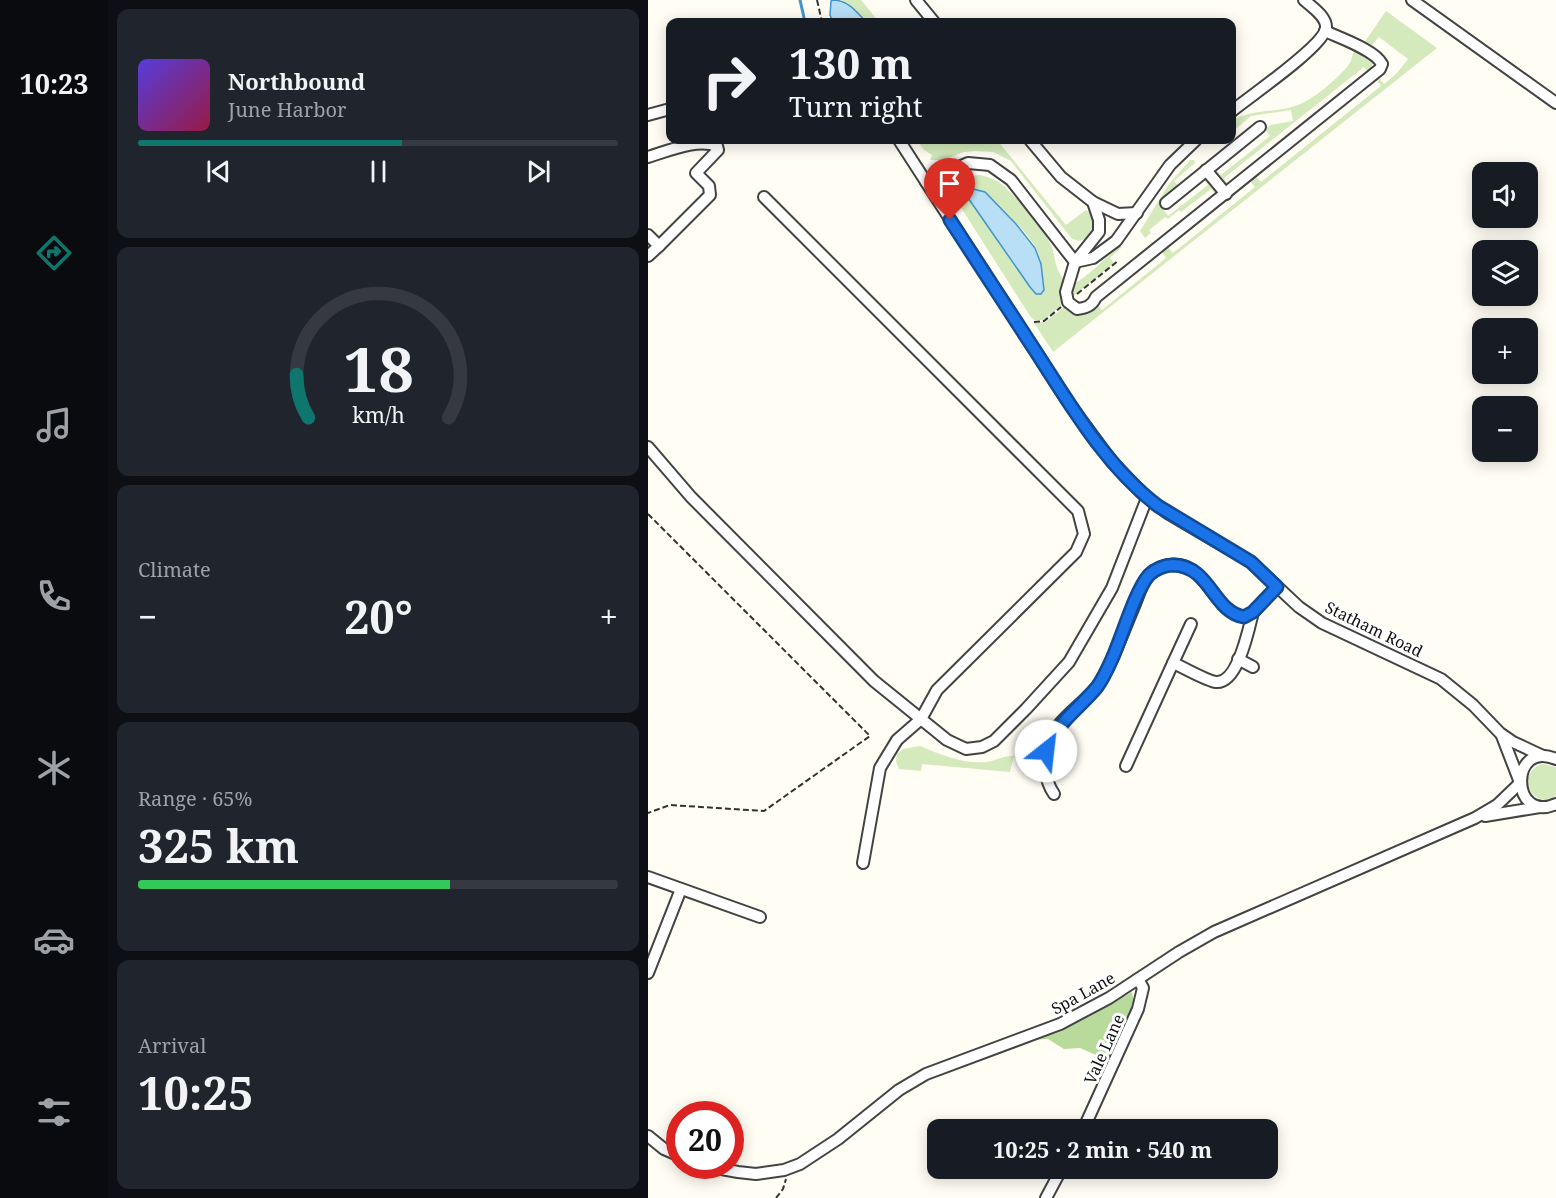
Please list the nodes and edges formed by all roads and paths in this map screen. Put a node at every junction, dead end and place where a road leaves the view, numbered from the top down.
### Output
1 (817, 0) edge
2 (916, 0) edge
3 (1304, 0) edge
4 (1412, 0) edge
5 (821, 18) edge
6 (931, 18) edge
7 (1325, 31) junction
8 (1556, 103) edge
9 (1236, 108) edge
10 (666, 110) edge
11 (648, 115) edge
12 (1260, 127) dead end
13 (902, 144) edge
14 (1033, 144) edge
15 (1192, 144) edge
16 (648, 157) edge
17 (1206, 170) junction
18 (926, 182) junction
19 (1226, 194) junction
20 (764, 197) dead end
21 (1093, 202) junction
22 (1166, 203) dead end
23 (1137, 213) junction
24 (648, 235) edge
25 (659, 246) junction
26 (648, 256) edge
27 (1075, 262) junction
28 (648, 447) edge
29 (1147, 498) junction
30 (648, 513) edge
31 (1277, 587) junction
32 (1253, 612) junction
33 (1191, 624) dead end
34 (1238, 659) junction
35 (1173, 663) junction
36 (1253, 667) dead end
37 (921, 719) junction
38 (1500, 733) junction
39 (1556, 748) edge
40 (1544, 756) junction
41 (1556, 759) edge
42 (1126, 766) dead end
43 (1520, 782) junction
44 (1054, 794) dead end
45 (1556, 804) edge
46 (1544, 807) junction
47 (648, 813) edge
48 (1475, 818) junction
49 (863, 863) dead end
50 (648, 877) edge
51 (681, 889) junction
52 (760, 917) dead end
53 (648, 973) edge
54 (1138, 979) junction
55 (1088, 1119) edge
56 (648, 1136) edge
57 (666, 1150) edge
58 (784, 1170) junction
59 (744, 1173) edge
60 (1056, 1179) edge
61 (776, 1198) edge
62 (1046, 1198) edge

1 - 5 path
2 - 6 street
3 - 7 street
4 - 8 street
7 - 9 street
7 - 19 street
10 - 11 street
12 - 17 street
13 - 18 street, Statham Road
14 - 21 street
15 - 23 street
16 - 25 street
17 - 19 street
17 - 22 street
18 - 27 street
18 - 29 street, Statham Road
19 - 27 street
20 - 37 street
21 - 23 street
21 - 27 street
23 - 27 street
24 - 25 street
25 - 26 street
28 - 37 street
29 - 31 street, Statham Road
29 - 37 street
30 - 47 path
31 - 32 street
31 - 38 street, Statham Road
32 - 34 street
32 - 44 street
33 - 35 street
34 - 35 street
34 - 36 street
35 - 42 street
37 - 49 street
38 - 40 street, Statham Road
38 - 43 street, Statham Road
39 - 40 street
40 - 41 street, Statham Road
40 - 43 street, Spa Lane
43 - 46 street, Statham Road
43 - 48 street, Spa Lane
45 - 46 street, Spa Lane
46 - 48 street, Spa Lane
48 - 54 street, Spa Lane
50 - 51 street
51 - 52 street
51 - 53 street
54 - 55 street, Vale Lane
54 - 58 street, Spa Lane
56 - 57 street
58 - 59 street, Spa Lane
58 - 61 path
60 - 62 street

